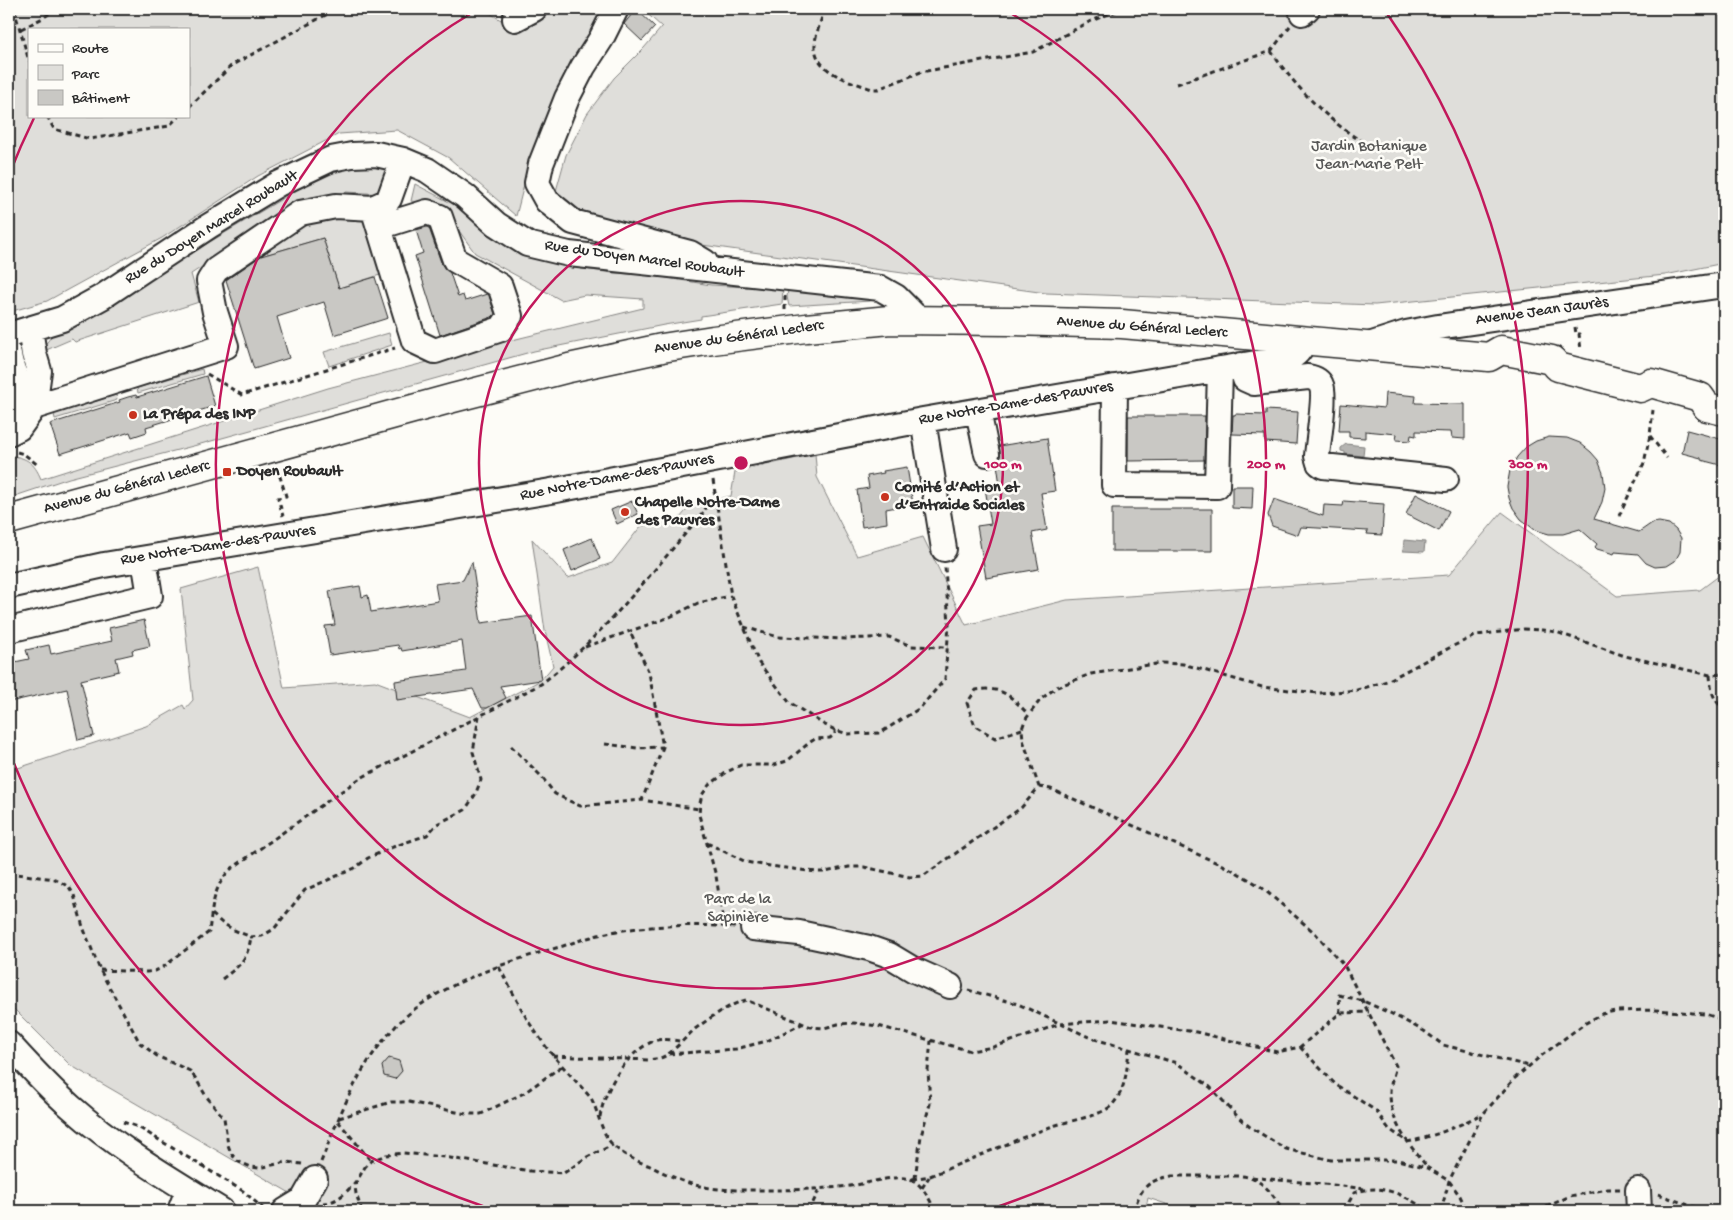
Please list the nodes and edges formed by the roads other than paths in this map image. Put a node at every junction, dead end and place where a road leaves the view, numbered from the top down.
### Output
1 (616, 9) edge
2 (403, 160) junction
3 (376, 217) junction
4 (722, 272) junction
5 (1724, 285) edge
6 (920, 321) junction
7 (19, 332) edge
8 (1293, 339) junction
9 (1362, 346) junction
10 (9, 354) edge
11 (1239, 366) junction
12 (1114, 387) junction
13 (34, 407) junction
14 (1716, 409) edge
15 (978, 410) junction
16 (9, 415) edge
17 (923, 420) junction
18 (12, 442) edge
19 (987, 454) dead end
20 (1446, 479) dead end
21 (9, 520) edge
22 (944, 549) road end
23 (144, 559) junction
24 (9, 586) edge
25 (9, 630) edge
26 (753, 928) dead end
27 (950, 986) road end
28 (9, 1044) edge
29 (184, 1201) edge
30 (222, 1211) edge

1 - 4 street
2 - 3 street
2 - 4 street, Rue du Doyen Marcel Roubault
2 - 7 street, Rue du Doyen Marcel Roubault
3 - 3 street
3 - 13 street
4 - 6 street, Rue du Doyen Marcel Roubault
5 - 9 street, Avenue Jean Jaurès
6 - 8 main road, Avenue du Général Leclerc
6 - 21 main road, Avenue du Général Leclerc
7 - 13 street
8 - 9 main road, Avenue du Général Leclerc
8 - 11 street, Rue Notre-Dame-des-Pauvres
9 - 14 main road, Avenue du Général Leclerc
10 - 16 street
11 - 12 street, Rue Notre-Dame-des-Pauvres
11 - 12 street
11 - 20 street
12 - 15 street, Rue Notre-Dame-des-Pauvres
13 - 18 street
15 - 17 street, Rue Notre-Dame-des-Pauvres
15 - 19 street
17 - 22 street
17 - 23 street, Rue Notre-Dame-des-Pauvres
23 - 24 street, Rue Notre-Dame-des-Pauvres
23 - 25 street
26 - 27 street
28 - 29 street
29 - 30 street

